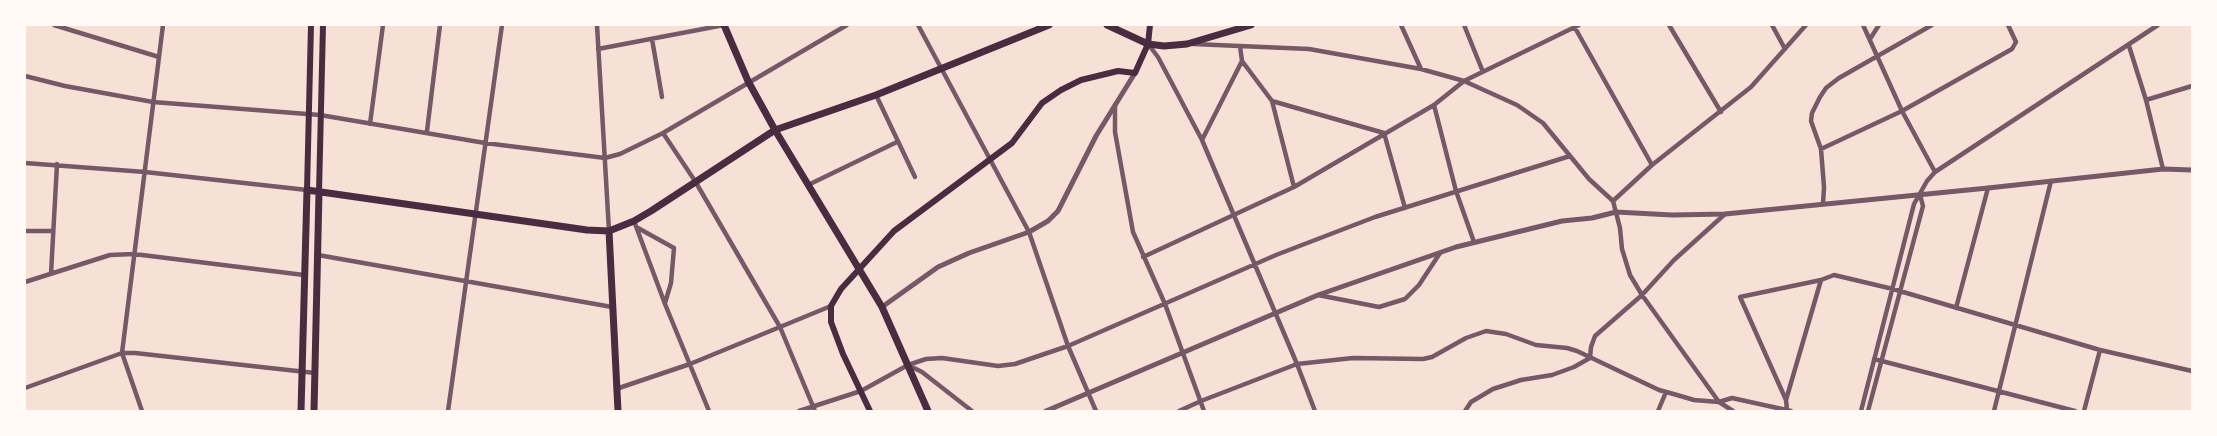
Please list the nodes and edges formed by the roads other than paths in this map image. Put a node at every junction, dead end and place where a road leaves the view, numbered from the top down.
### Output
1 (54, 25) edge
2 (164, 25) edge
3 (311, 25) edge
4 (323, 25) edge
5 (383, 25) edge
6 (440, 25) edge
7 (502, 25) edge
8 (597, 25) edge
9 (724, 25) edge
10 (846, 25) edge
11 (918, 25) edge
12 (1049, 25) edge
13 (1107, 25) edge
14 (1150, 25) edge
15 (1251, 25) edge
16 (1401, 25) edge
17 (1464, 25) edge
18 (1669, 25) edge
19 (1772, 25) edge
20 (1806, 25) edge
21 (1863, 25) edge
22 (1879, 25) edge
23 (1932, 25) edge
24 (2008, 25) edge
25 (2158, 25) edge
26 (1576, 26) edge
27 (1235, 27) edge
28 (652, 39) junction
29 (1870, 39) junction
30 (1148, 44) junction
31 (1187, 44) junction
32 (1240, 46) junction
33 (2129, 46) junction
34 (598, 49) junction
35 (1785, 49) junction
36 (159, 57) junction
37 (1878, 57) junction
38 (1242, 61) junction
39 (940, 68) junction
40 (1421, 69) junction
41 (1483, 72) junction
42 (1134, 73) junction
43 (25, 76) edge
44 (1464, 80) junction
45 (748, 82) junction
46 (2192, 86) edge
47 (662, 96) dead end
48 (876, 96) junction
49 (2146, 100) junction
50 (1272, 101) junction
51 (153, 102) junction
52 (1115, 103) junction
53 (1434, 105) junction
54 (1902, 111) junction
55 (1721, 112) junction
56 (308, 114) junction
57 (320, 115) junction
58 (370, 124) junction
59 (775, 130) junction
60 (427, 131) junction
61 (663, 133) junction
62 (1384, 133) junction
63 (1202, 140) junction
64 (897, 142) junction
65 (485, 143) junction
66 (1821, 149) junction
67 (1570, 156) junction
68 (605, 158) junction
69 (989, 160) junction
70 (25, 162) edge
71 (57, 164) junction
72 (1652, 166) junction
73 (2163, 169) junction
74 (2192, 170) edge
75 (145, 172) junction
76 (1936, 172) junction
77 (915, 177) dead end
78 (2051, 181) junction
79 (695, 182) junction
80 (808, 185) junction
81 (1294, 187) junction
82 (1988, 188) junction
83 (307, 190) junction
84 (1456, 191) junction
85 (319, 192) junction
86 (1920, 195) junction
87 (1613, 201) junction
88 (1823, 204) junction
89 (1405, 208) junction
90 (1616, 212) junction
91 (1725, 214) junction
92 (475, 215) junction
93 (1235, 215) junction
94 (636, 225) junction
95 (25, 230) edge
96 (52, 231) junction
97 (609, 231) junction
98 (1028, 232) junction
99 (1474, 242) junction
100 (1440, 253) junction
101 (134, 254) junction
102 (318, 255) junction
103 (1143, 257) junction
104 (1255, 264) junction
105 (859, 269) junction
106 (51, 274) junction
107 (304, 275) junction
108 (1821, 280) junction
109 (25, 282) edge
110 (466, 282) junction
111 (1893, 289) junction
112 (1901, 292) junction
113 (1318, 295) junction
114 (1642, 295) junction
115 (664, 304) junction
116 (1165, 304) junction
117 (831, 306) junction
118 (882, 306) junction
119 (612, 307) junction
120 (1956, 308) junction
121 (1276, 313) junction
122 (2015, 324) junction
123 (780, 327) junction
124 (1068, 346) junction
125 (2100, 350) junction
126 (122, 353) junction
127 (1182, 353) junction
128 (1590, 358) junction
129 (1874, 359) junction
130 (1882, 361) junction
131 (690, 364) junction
132 (1297, 364) junction
133 (908, 365) junction
134 (2192, 372) edge
135 (302, 373) junction
136 (315, 373) junction
137 (25, 388) edge
138 (616, 389) junction
139 (861, 391) junction
140 (1997, 391) junction
141 (1666, 392) junction
142 (1087, 393) junction
143 (1786, 400) junction
144 (1201, 401) junction
145 (1719, 402) junction
146 (814, 409) edge
147 (142, 411) edge
148 (301, 411) edge
149 (314, 411) edge
150 (448, 411) edge
151 (618, 411) edge
152 (709, 411) edge
153 (799, 411) edge
154 (870, 411) edge
155 (928, 411) edge
156 (972, 411) edge
157 (1046, 411) edge
158 (1096, 411) edge
159 (1179, 411) edge
160 (1204, 411) edge
161 (1315, 411) edge
162 (1465, 411) edge
163 (1658, 411) edge
164 (1733, 411) edge
165 (1789, 411) edge
166 (1861, 411) edge
167 (1868, 411) edge
168 (1994, 411) edge
169 (2075, 411) edge
170 (2084, 411) edge

1 - 36 street
2 - 36 street
3 - 56 main road
4 - 57 main road
5 - 58 street
6 - 60 street
7 - 65 street
8 - 34 street
9 - 28 street
9 - 45 main road
10 - 45 street
11 - 39 street
12 - 39 main road
13 - 30 main road
14 - 30 main road
15 - 27 main road
16 - 40 street
17 - 41 street
18 - 55 street
19 - 35 street
20 - 35 street
21 - 29 street
22 - 29 street
23 - 37 street
24 - 54 street
25 - 33 street
26 - 41 street
26 - 72 street
27 - 31 main road
28 - 34 street
28 - 47 street
29 - 37 street
30 - 31 main road
30 - 42 main road
30 - 63 street
31 - 32 street
32 - 38 street
32 - 40 street
33 - 49 street
33 - 76 street
34 - 68 street
35 - 55 street
36 - 51 street
37 - 54 street
37 - 66 street
38 - 50 street
38 - 63 street
39 - 48 main road
39 - 69 street
40 - 44 street
41 - 44 street
42 - 52 street
42 - 69 main road
43 - 51 street
44 - 53 street
44 - 67 street
45 - 59 main road
45 - 61 street
46 - 49 street
48 - 59 main road
48 - 64 street
49 - 73 street
50 - 62 street
50 - 81 street
51 - 56 street
51 - 75 street
52 - 98 street
52 - 103 street
53 - 62 street
53 - 84 street
54 - 66 street
54 - 76 street
55 - 72 street
56 - 57 street
56 - 83 main road
57 - 58 street
57 - 85 main road
58 - 60 street
59 - 79 main road
59 - 80 main road
60 - 65 street
61 - 68 street
61 - 79 street
62 - 81 street
62 - 89 street
63 - 93 street
64 - 77 street
64 - 80 street
65 - 68 street
65 - 92 street
66 - 88 street
67 - 84 street
67 - 87 street
68 - 97 street
69 - 98 street
69 - 105 main road
70 - 71 street
71 - 75 street
71 - 96 street
72 - 87 street
73 - 74 street
73 - 78 street
75 - 83 street
75 - 101 street
76 - 86 street
78 - 82 street
78 - 122 street
79 - 94 main road
79 - 123 street
80 - 105 main road
81 - 93 street
82 - 86 street
82 - 120 street
83 - 85 main road
83 - 107 main road
84 - 89 street
84 - 99 street
85 - 92 main road
85 - 102 main road
86 - 88 street
86 - 111 street
86 - 112 street
87 - 90 street
88 - 91 street
89 - 104 street
90 - 91 street
90 - 99 street
90 - 114 street
91 - 114 street
92 - 97 main road
92 - 110 street
93 - 103 street
93 - 104 street
94 - 97 main road
94 - 115 street
94 - 115 street
95 - 96 street
96 - 106 street
97 - 119 main road
98 - 118 street
98 - 124 street
99 - 100 street
100 - 113 street
100 - 113 street
101 - 106 street
101 - 107 street
101 - 126 street
102 - 110 street
102 - 136 main road
103 - 116 street
104 - 116 street
104 - 121 street
105 - 117 main road
105 - 118 main road
106 - 109 street
107 - 135 main road
108 - 111 street
108 - 143 street
108 - 143 street
110 - 119 street
110 - 150 street
111 - 112 street
111 - 129 street
112 - 120 street
112 - 130 street
113 - 121 street
114 - 128 street
114 - 145 street
115 - 131 street
116 - 124 street
116 - 127 street
117 - 123 street
117 - 139 main road
118 - 133 main road
119 - 138 main road
120 - 122 street
121 - 127 street
121 - 132 street
122 - 125 street
122 - 140 street
123 - 131 street
123 - 146 street
124 - 133 street
124 - 142 street
125 - 134 street
125 - 170 street
126 - 135 street
126 - 137 street
126 - 147 street
127 - 142 street
127 - 144 street
128 - 132 street
128 - 141 street
128 - 162 street
129 - 130 street
129 - 166 street
130 - 140 street
130 - 167 street
131 - 138 street
131 - 152 street
132 - 144 street
132 - 161 street
133 - 139 street
133 - 155 main road
133 - 156 street
135 - 136 street
135 - 148 main road
136 - 149 main road
138 - 151 main road
139 - 146 street
139 - 154 main road
140 - 168 street
140 - 169 street
141 - 145 street
141 - 163 street
142 - 157 street
142 - 158 street
143 - 165 street
144 - 159 street
144 - 160 street
145 - 164 street
145 - 165 street
146 - 153 street

